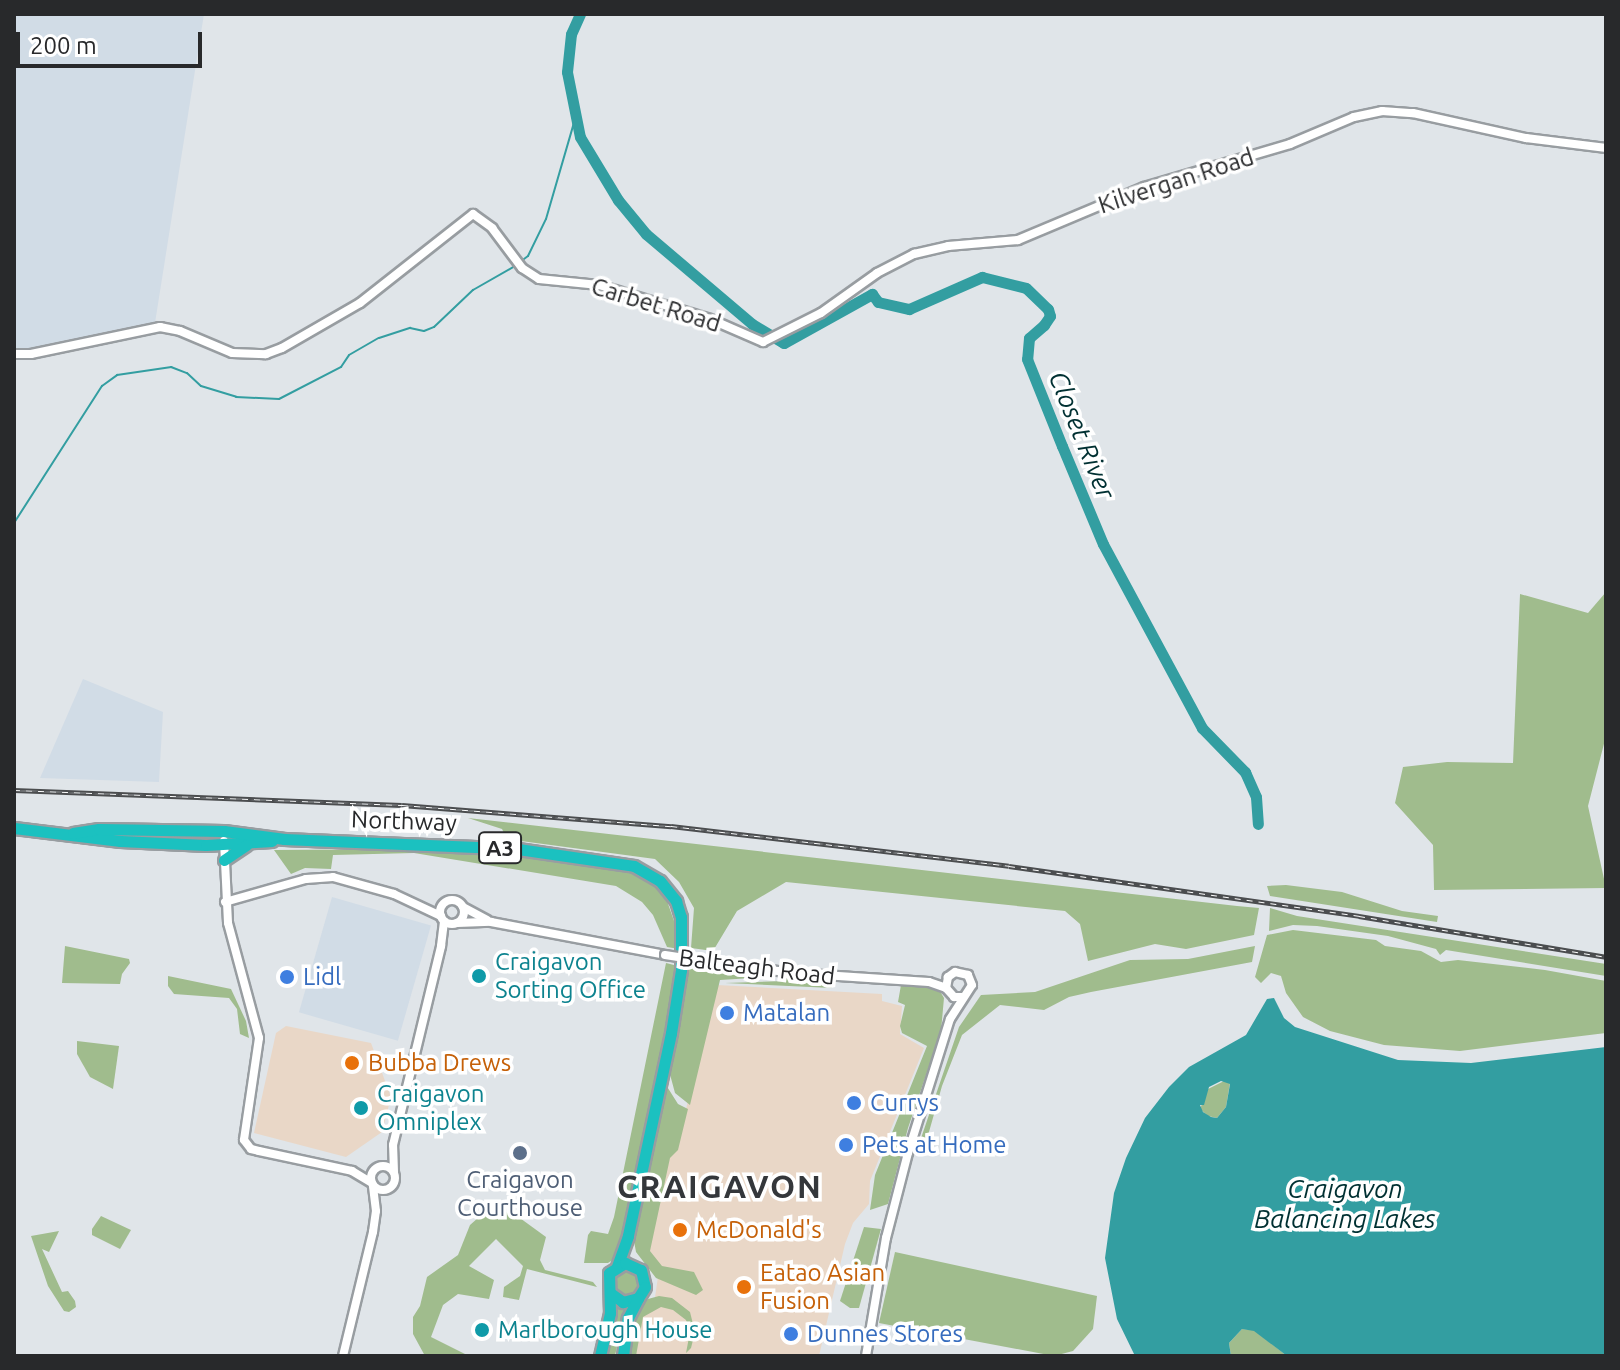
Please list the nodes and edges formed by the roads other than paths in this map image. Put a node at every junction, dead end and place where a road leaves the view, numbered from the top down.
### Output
1 (1606, 148) edge
2 (769, 341) joint
3 (18, 355) edge
4 (14, 828) edge
5 (73, 833) junction
6 (224, 838) junction
7 (284, 839) junction
8 (246, 844) junction
9 (206, 845) junction
10 (224, 862) junction
11 (414, 901) junction
12 (225, 902) junction
13 (446, 902) junction
14 (463, 907) junction
15 (449, 921) junction
16 (491, 922) junction
17 (948, 977) junction
18 (929, 982) junction
19 (948, 991) junction
20 (963, 997) junction
21 (950, 1019) junction
22 (393, 1145) junction
23 (378, 1167) junction
24 (352, 1171) junction
25 (394, 1172) junction
26 (372, 1184) junction
27 (390, 1189) junction
28 (376, 1211) junction
29 (628, 1236) junction
30 (617, 1266) junction
31 (638, 1267) junction
32 (610, 1293) junction
33 (638, 1298) junction
34 (343, 1356) edge
35 (600, 1356) edge
36 (623, 1356) edge
37 (866, 1356) edge

1 - 2 street, Kilvergan Road
2 - 3 street, Carbet Road
4 - 5 highway, Northway / A3
5 - 6 highway, Northway / A3
5 - 9 highway, Northway / A3
6 - 7 highway, Northway / A3
6 - 8 highway, Northway / A3
6 - 9 highway, Northway / A3
6 - 10 street
7 - 8 highway, Northway / A3
7 - 29 highway, Northway / A3
8 - 10 highway
9 - 10 street
10 - 12 street
11 - 12 street
11 - 13 street
11 - 15 street
12 - 24 street
13 - 14 street, Balteagh Road
13 - 15 street
14 - 15 street
14 - 16 street, Balteagh Road
15 - 16 street, Balteagh Road
15 - 22 street
16 - 18 street, Balteagh Road, bridge
17 - 18 street, Balteagh Road
17 - 19 street
17 - 20 street
18 - 19 street, Balteagh Road
19 - 20 street
19 - 21 street
20 - 21 street
21 - 37 street
22 - 23 street
22 - 25 street
23 - 24 street
23 - 25 street
23 - 26 street
24 - 26 street
25 - 27 street
26 - 27 street
26 - 28 street
27 - 28 street
28 - 34 street
29 - 30 highway, A3
29 - 31 highway, A3
30 - 31 highway
30 - 32 highway, A3
31 - 33 highway, A3
32 - 33 highway
32 - 35 highway, A3
33 - 36 highway, A3

